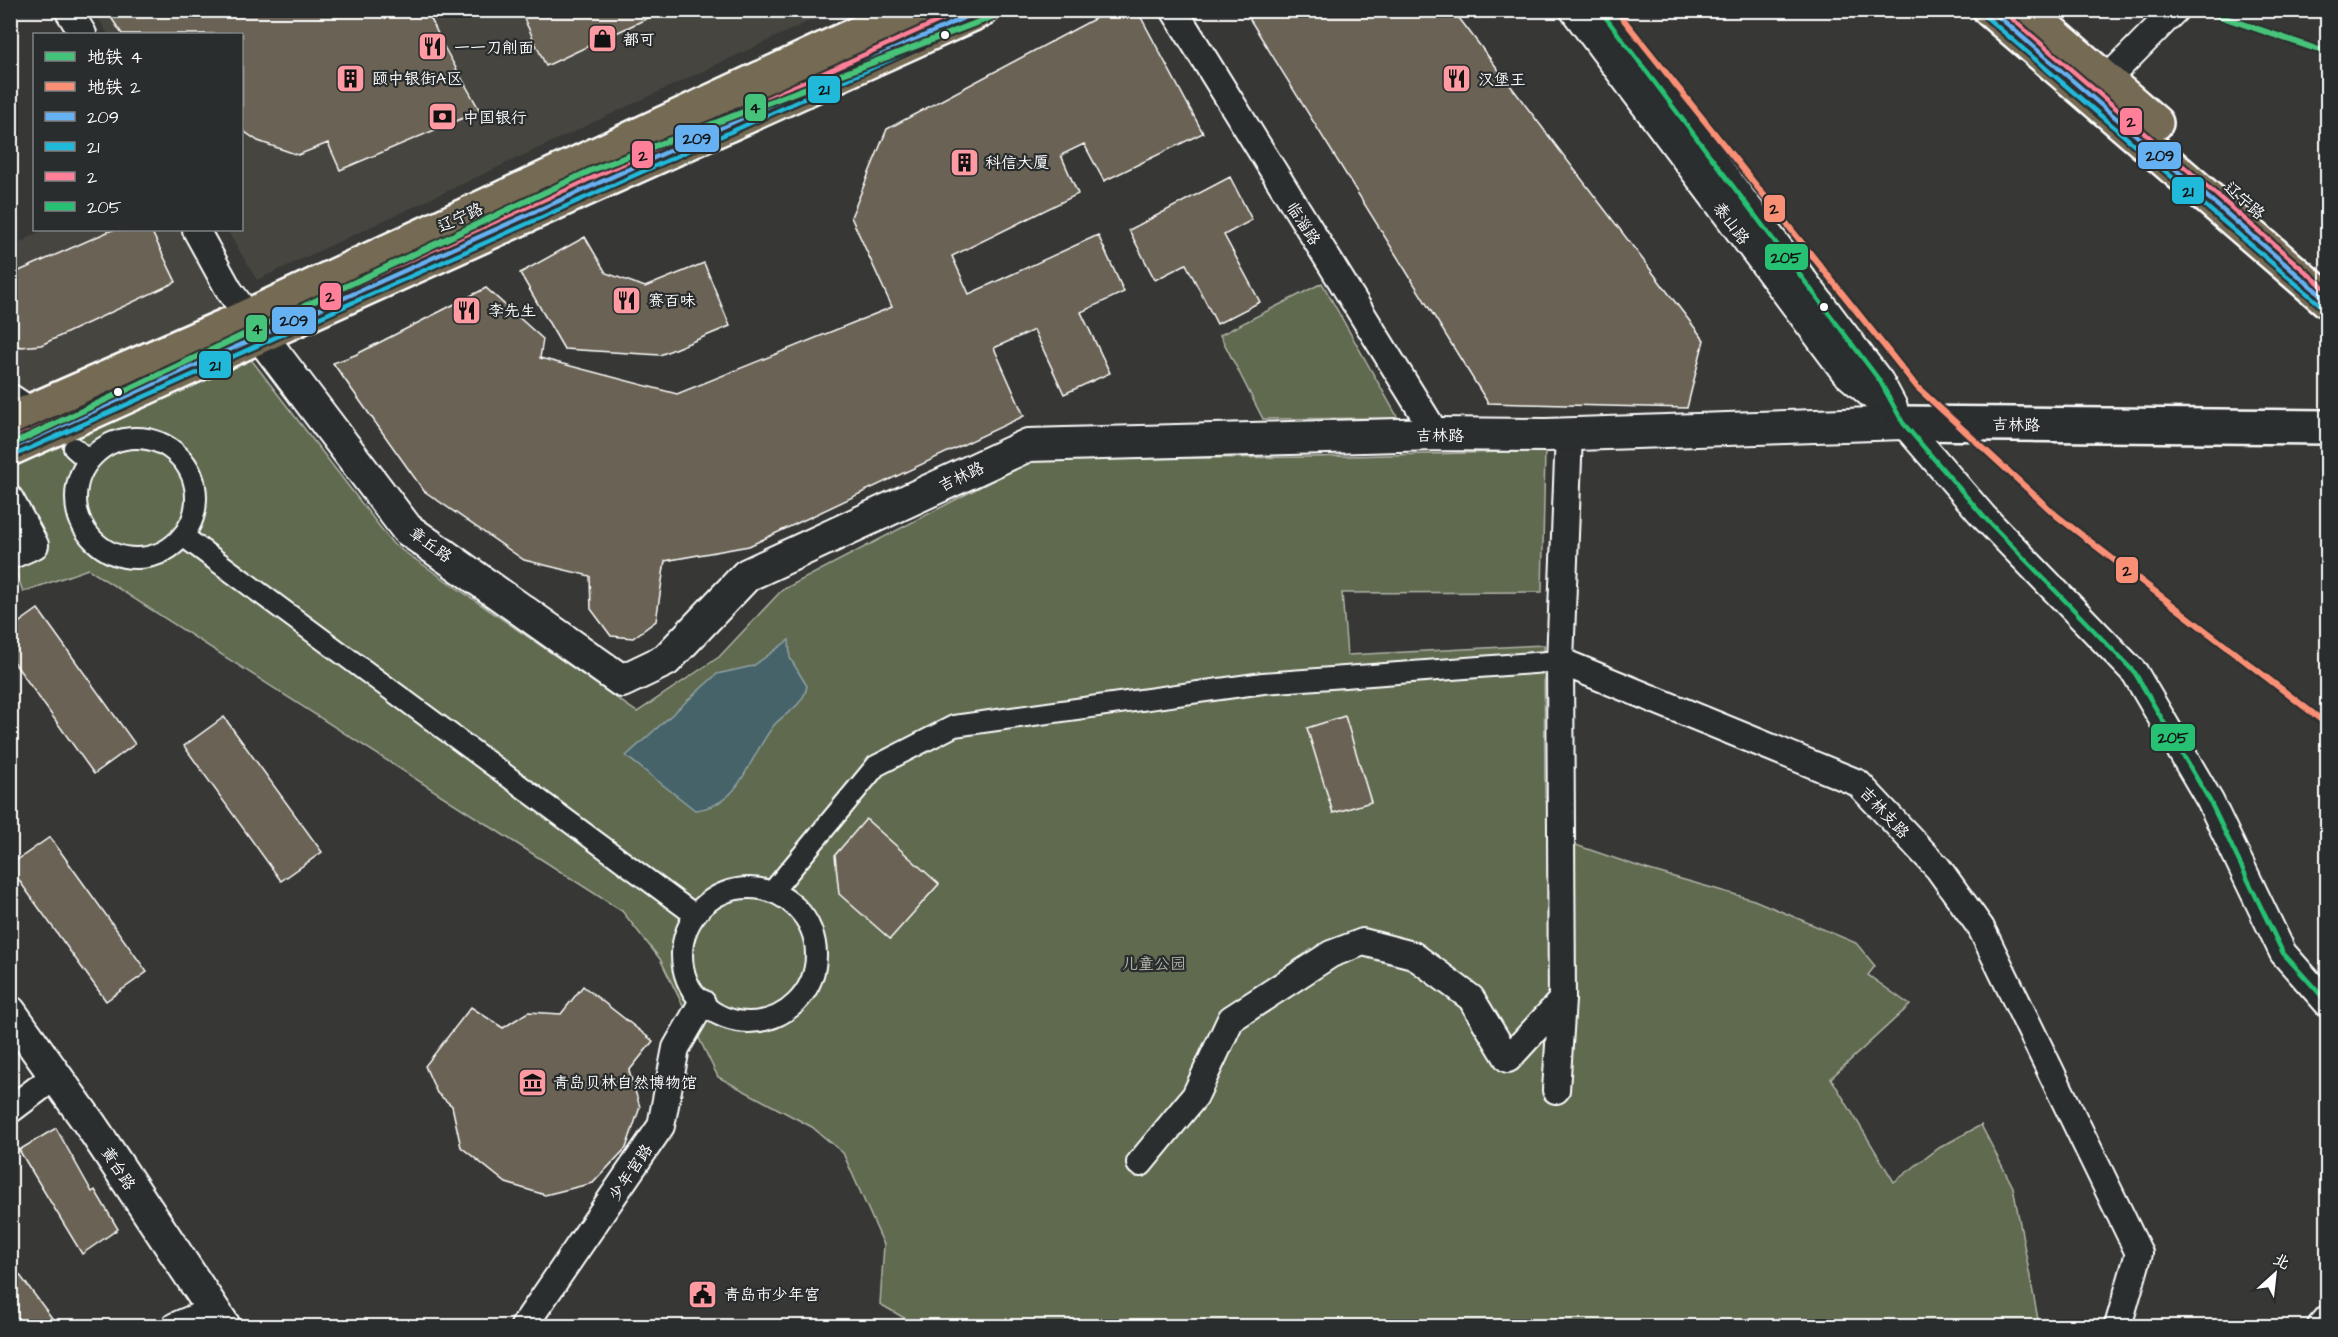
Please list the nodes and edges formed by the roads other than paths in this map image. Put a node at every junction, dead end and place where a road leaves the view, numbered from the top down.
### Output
1 (68, 10) edge
2 (908, 10) edge
3 (982, 10) edge
4 (1174, 10) edge
5 (1573, 10) edge
6 (1600, 10) edge
7 (1990, 10) edge
8 (2026, 10) edge
9 (2175, 10) edge
10 (82, 33) edge
11 (2106, 80) junction
12 (197, 231) edge
13 (2328, 271) edge
14 (2328, 301) edge
15 (254, 325) junction
16 (17, 409) edge
17 (1903, 423) junction
18 (2328, 427) edge
19 (1436, 434) junction
20 (1569, 434) junction
21 (10, 449) edge
22 (10, 499) edge
23 (183, 536) junction
24 (10, 556) edge
25 (1560, 661) junction
26 (622, 681) joint
27 (772, 892) junction
28 (695, 915) junction
29 (1562, 1000) junction
30 (702, 1003) junction
31 (2328, 1004) edge
32 (10, 1012) edge
33 (55, 1076) junction
34 (1556, 1090) dead end
35 (10, 1110) edge
36 (1140, 1163) dead end
37 (219, 1318) edge
38 (2328, 1318) edge
39 (175, 1326) edge
40 (524, 1326) edge
41 (2118, 1326) edge
42 (2321, 1326) edge

1 - 10 street
2 - 15 main road, 辽宁路
3 - 15 main road, 辽宁路
4 - 19 street, 临淄路
5 - 17 street, 泰山路
6 - 17 street, 泰山路
7 - 14 main road, 辽宁路
8 - 11 main road, 辽宁路
9 - 11 street
11 - 13 main road, 辽宁路
12 - 15 street, 章丘路
15 - 16 main road, 辽宁路
15 - 21 main road, 辽宁路
15 - 26 street, 章丘路
17 - 18 main road, 吉林路
17 - 20 street, 吉林路
17 - 31 street, 泰山路
19 - 20 street, 吉林路
19 - 26 street, 吉林路
20 - 25 street
22 - 24 street
23 - 23 street
23 - 28 street
25 - 27 street
25 - 29 street
25 - 41 street, 吉林支路
27 - 28 street
27 - 30 street
28 - 30 street
29 - 34 street
29 - 36 street
30 - 40 street, 少年宫路
32 - 33 street, 黄台路
33 - 35 street
33 - 37 street, 黄台路
37 - 39 street
38 - 42 street

